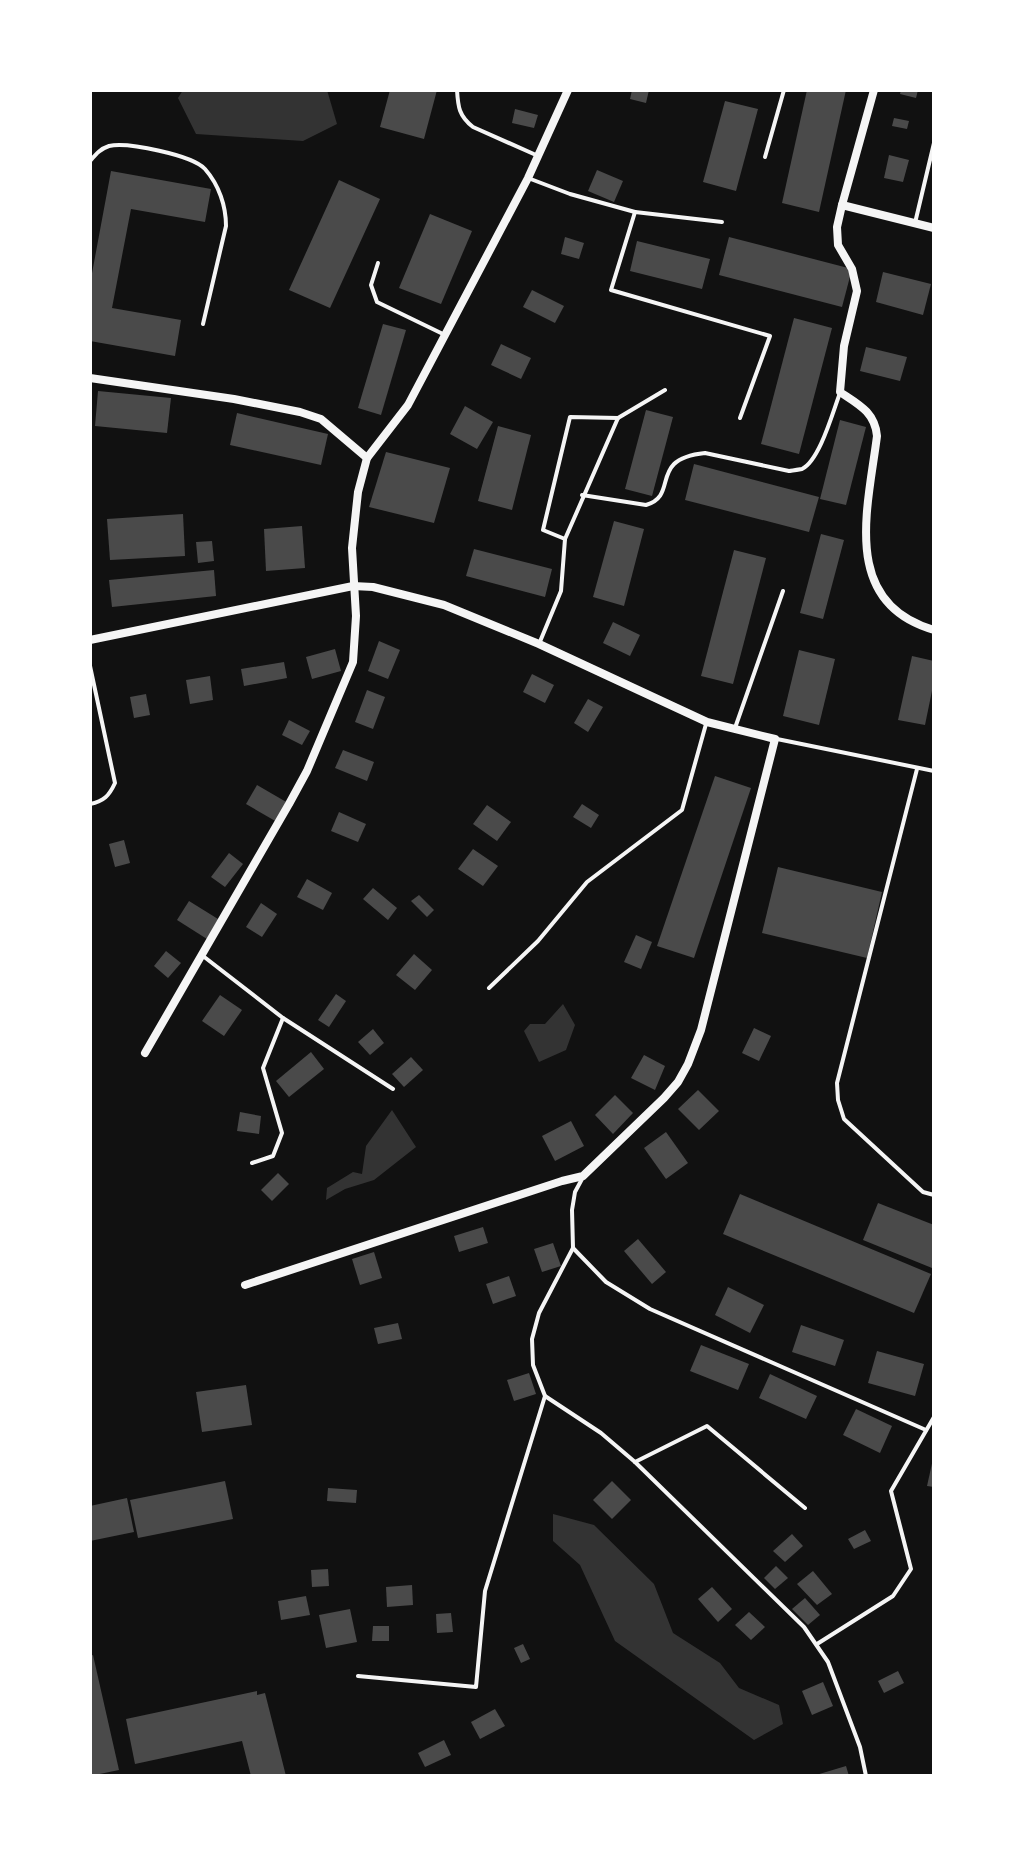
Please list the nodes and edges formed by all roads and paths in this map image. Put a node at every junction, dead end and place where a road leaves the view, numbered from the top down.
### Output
1 (457, 90) edge
2 (568, 90) edge
3 (784, 90) edge
4 (874, 90) edge
5 (934, 143) edge
6 (538, 156) junction
7 (765, 157) dead end
8 (90, 161) edge
9 (528, 178) junction
10 (842, 205) junction
11 (635, 212) junction
12 (722, 222) dead end
13 (915, 223) junction
14 (934, 228) edge
15 (378, 263) dead end
16 (203, 324) dead end
17 (445, 335) junction
18 (90, 378) edge
19 (665, 390) dead end
20 (840, 392) junction
21 (618, 418) junction
22 (740, 418) dead end
23 (367, 458) junction
24 (582, 495) junction
25 (565, 539) junction
26 (353, 586) junction
27 (783, 591) dead end
28 (934, 630) edge
29 (90, 640) edge
30 (539, 644) junction
31 (90, 666) edge
32 (707, 722) junction
33 (735, 730) junction
34 (775, 739) junction
35 (917, 769) junction
36 (934, 771) edge
37 (90, 804) edge
38 (203, 956) junction
39 (489, 988) dead end
40 (283, 1018) junction
41 (145, 1053) dead end
42 (393, 1089) dead end
43 (252, 1163) dead end
44 (583, 1176) junction
45 (934, 1195) edge
46 (573, 1248) junction
47 (245, 1285) dead end
48 (545, 1396) junction
49 (934, 1417) edge
50 (926, 1430) junction
51 (635, 1462) junction
52 (805, 1508) dead end
53 (817, 1644) junction
54 (358, 1676) dead end
55 (866, 1776) edge

1 - 6 lane
2 - 6 street
3 - 7 lane
4 - 10 street
5 - 13 lane
6 - 9 street
8 - 16 lane
9 - 11 lane
9 - 17 street
10 - 13 street
10 - 20 street
11 - 12 lane
11 - 22 lane
13 - 14 street
15 - 17 lane
17 - 23 street
18 - 23 street
19 - 21 lane
20 - 24 lane
20 - 28 street
21 - 24 lane
21 - 25 lane
23 - 26 street
24 - 25 lane
25 - 30 lane
26 - 29 street
26 - 30 street
26 - 38 street
27 - 33 lane
30 - 32 street
31 - 37 lane
32 - 33 street
32 - 39 lane
33 - 34 street
34 - 35 lane
34 - 44 street
35 - 36 lane
35 - 45 lane
38 - 40 lane
38 - 41 street
40 - 42 lane
40 - 43 lane
44 - 46 lane
44 - 47 street
46 - 48 lane
46 - 50 lane
48 - 51 lane
48 - 54 lane
49 - 50 lane
50 - 53 lane
51 - 52 lane
51 - 53 lane
53 - 55 lane

